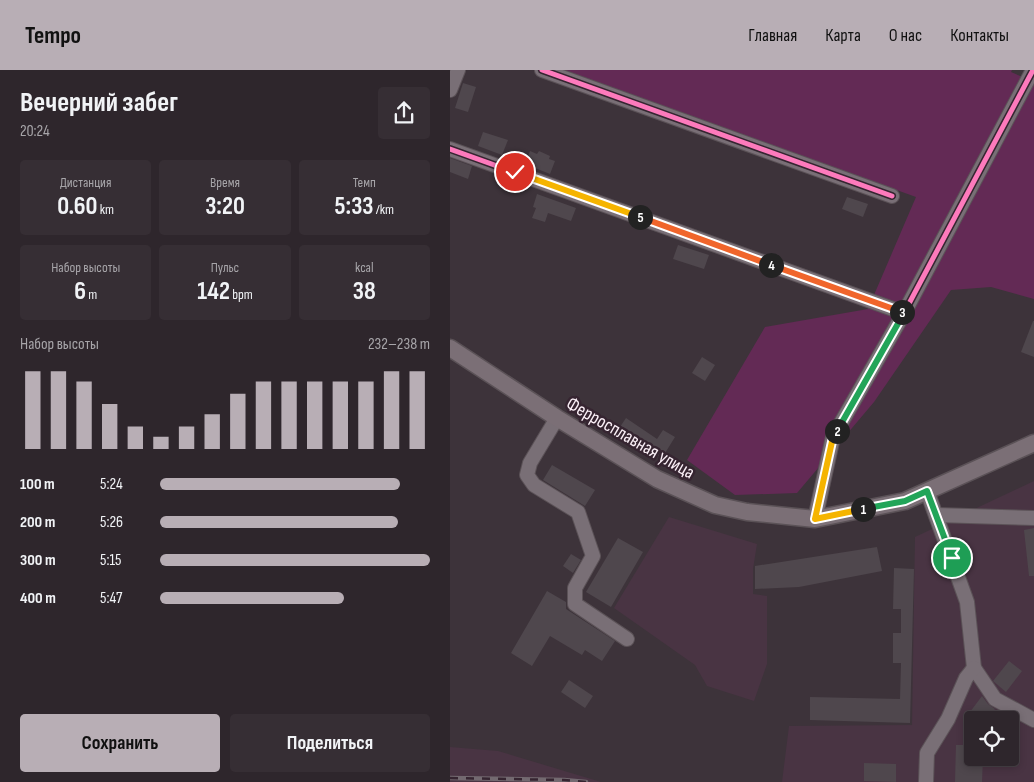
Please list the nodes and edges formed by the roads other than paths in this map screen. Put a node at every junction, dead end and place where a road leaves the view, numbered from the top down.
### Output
1 (458, 70) edge
2 (542, 70) edge
3 (1034, 70) edge
4 (450, 90) edge
5 (450, 148) edge
6 (892, 196) dead end
7 (904, 313) junction
8 (450, 348) edge
9 (557, 418) junction
10 (1034, 443) edge
11 (927, 491) junction
12 (936, 514) junction
13 (1034, 518) edge
14 (815, 519) junction
15 (627, 638) dead end
16 (974, 668) junction
17 (1034, 720) edge
18 (926, 782) edge

1 - 4 street
2 - 6 street
3 - 7 street
5 - 7 street
7 - 14 street
8 - 9 main road, Ферросплавная улица
9 - 14 main road, Ферросплавная улица
9 - 15 street
10 - 11 main road, Ферросплавная улица
11 - 12 street
11 - 14 main road, Ферросплавная улица
12 - 13 street
12 - 16 street
16 - 17 street
16 - 18 street

